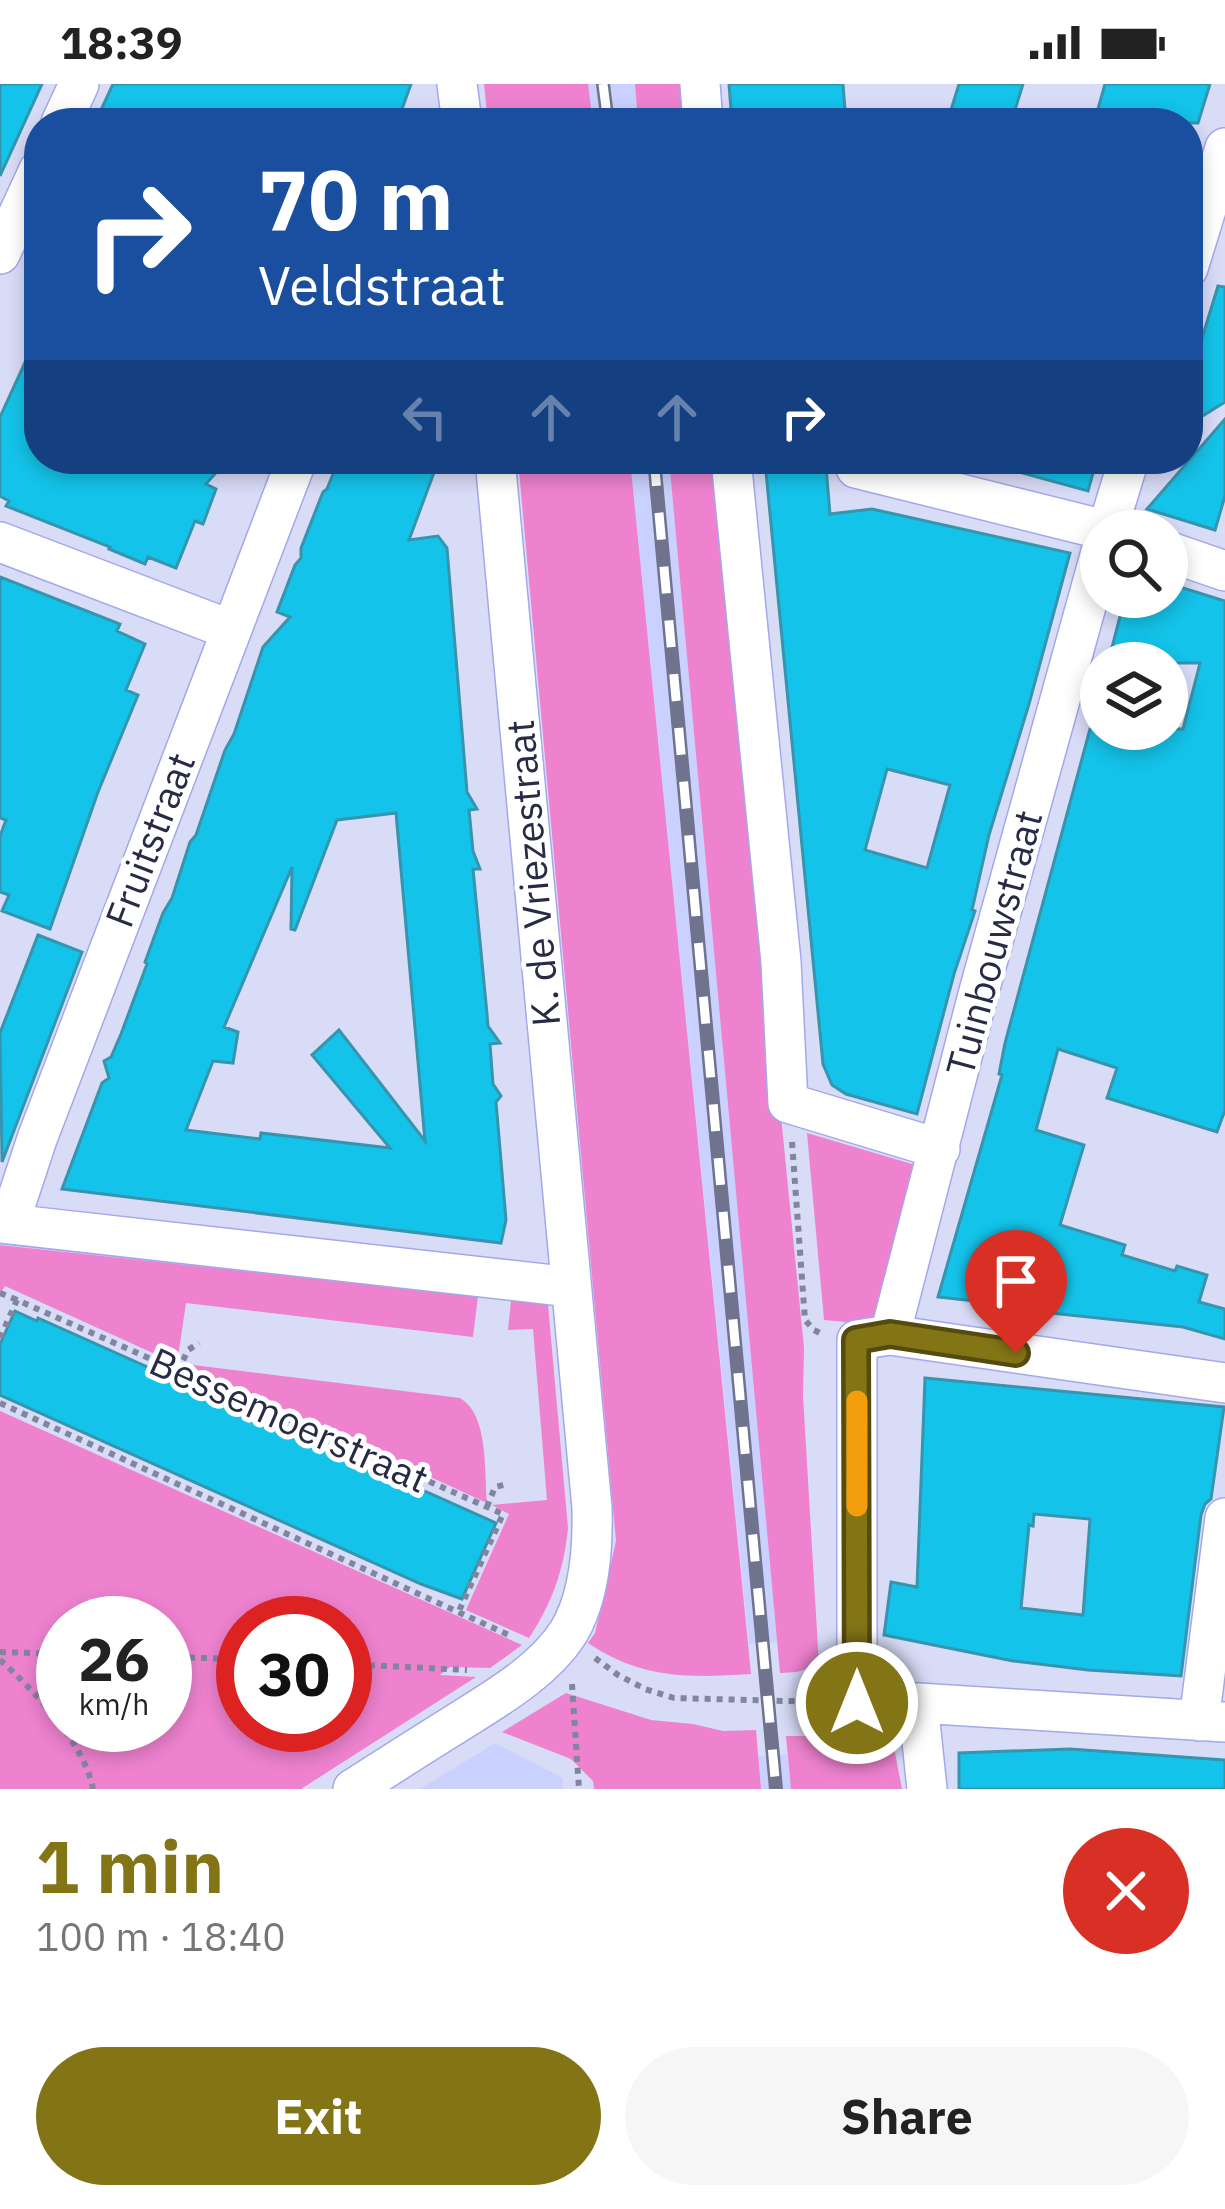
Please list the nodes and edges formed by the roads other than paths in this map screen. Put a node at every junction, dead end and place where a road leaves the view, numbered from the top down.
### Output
1 (1225, 148) edge
2 (24, 202) edge
3 (1203, 219) edge
4 (0, 254) edge
5 (291, 474) edge
6 (496, 474) edge
7 (732, 474) edge
8 (882, 474) edge
9 (1125, 474) edge
10 (1114, 510) edge
11 (1080, 524) edge
12 (0, 542) edge
13 (1188, 558) edge
14 (1225, 571) edge
15 (1083, 618) edge
16 (230, 630) junction
17 (940, 1149) junction
18 (4, 1223) edge
19 (571, 1287) junction
20 (873, 1337) junction
21 (1225, 1383) edge
22 (1225, 1518) edge
23 (918, 1702) junction
24 (1212, 1722) edge
25 (352, 1789) edge
26 (927, 1789) edge

1 - 3 street
2 - 4 street
5 - 16 street, Fruitstraat
6 - 19 street, K. de Vriezestraat
7 - 17 street
8 - 11 street
9 - 10 street
12 - 16 street
13 - 14 street
15 - 17 street, Tuinbouwstraat
16 - 18 street, Fruitstraat
17 - 20 street, Tuinbouwstraat
18 - 19 street
19 - 25 street, K. de Vriezestraat
20 - 21 street
20 - 23 street, Tuinbouwstraat
22 - 24 street
23 - 24 street
23 - 26 street

